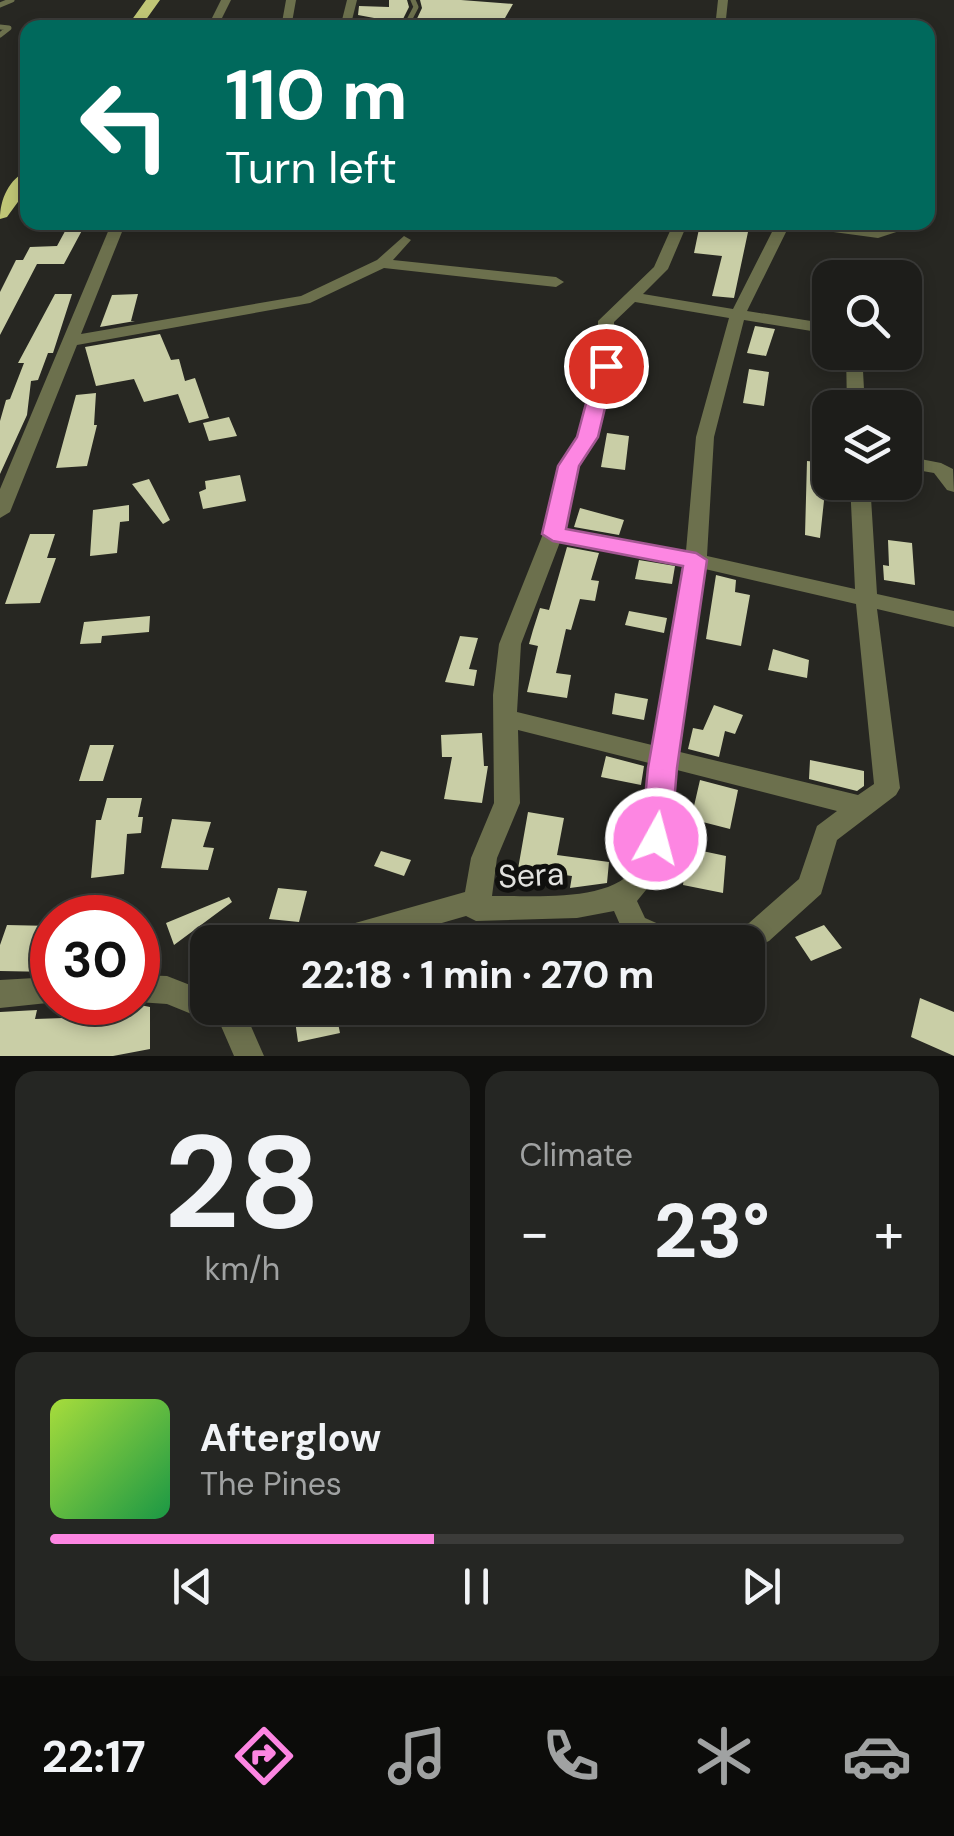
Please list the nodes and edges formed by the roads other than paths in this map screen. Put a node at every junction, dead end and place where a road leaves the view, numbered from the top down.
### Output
1 (10, 0) edge
2 (0, 4) edge
3 (0, 26) edge
4 (0, 37) edge
5 (20, 185) edge
6 (0, 213) edge
7 (115, 230) edge
8 (678, 230) edge
9 (782, 230) edge
10 (847, 230) edge
11 (892, 230) edge
12 (404, 240) dead end
13 (382, 263) junction
14 (556, 282) dead end
15 (630, 297) junction
16 (738, 314) junction
17 (812, 326) edge
18 (70, 341) junction
19 (922, 464) edge
20 (954, 486) edge
21 (861, 500) edge
22 (0, 512) edge
23 (553, 534) junction
24 (696, 560) junction
25 (866, 598) junction
26 (954, 619) edge
27 (506, 718) junction
28 (664, 756) junction
29 (859, 806) junction
30 (622, 898) junction
31 (477, 901) junction
32 (393, 925) edge
33 (634, 925) edge
34 (765, 927) edge
35 (160, 990) edge
36 (30, 992) edge
37 (0, 994) edge
38 (190, 999) edge
39 (236, 1025) edge
40 (249, 1056) edge

1 - 2 lane
3 - 4 lane
3 - 4 lane
5 - 6 highway
7 - 18 street
8 - 15 street, Sera
9 - 16 street
10 - 11 street
12 - 13 street
13 - 14 street
13 - 18 street
15 - 16 street
15 - 23 street, Sera
16 - 17 street
16 - 24 street
18 - 22 street
19 - 20 street
21 - 25 street
23 - 24 street
23 - 27 street, Sera
24 - 25 street
24 - 28 street
25 - 26 street
25 - 29 street
27 - 28 street
27 - 31 street, Sera
28 - 29 street
28 - 30 street
29 - 34 street
30 - 31 street, Sera
30 - 33 street
31 - 32 street
35 - 38 street
36 - 37 street
39 - 40 street

